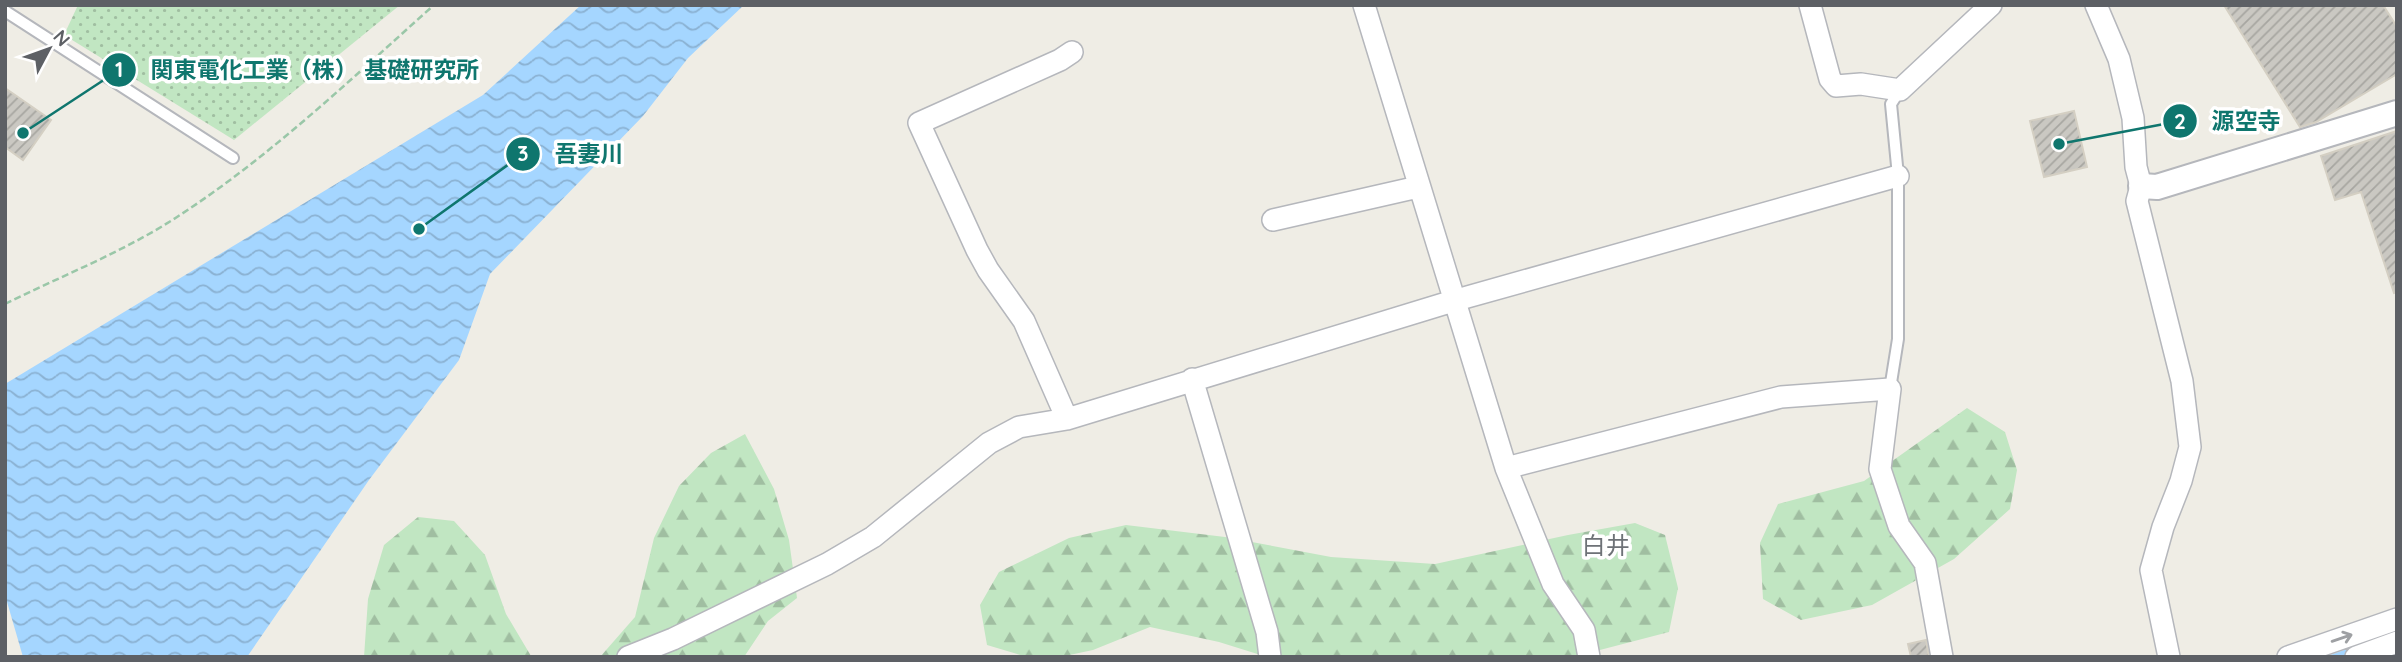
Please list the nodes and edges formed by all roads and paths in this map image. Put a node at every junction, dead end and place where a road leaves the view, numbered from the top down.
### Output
1 (434, 5) edge
2 (1364, 5) edge
3 (1810, 5) edge
4 (1991, 5) edge
5 (2096, 5) edge
6 (5, 11) edge
7 (1072, 52) dead end
8 (1900, 90) junction
9 (2397, 113) edge
10 (233, 158) dead end
11 (1898, 176) junction
12 (2141, 186) junction
13 (1418, 187) junction
14 (1273, 220) dead end
15 (1453, 301) junction
16 (5, 304) edge
17 (1192, 379) junction
18 (1889, 389) junction
19 (1067, 419) junction
20 (1506, 468) junction
21 (2397, 619) edge
22 (2397, 642) edge
23 (628, 657) edge
24 (1270, 657) edge
25 (1589, 657) edge
26 (1942, 657) edge
27 (2169, 657) edge
28 (2288, 657) edge
29 (2356, 657) edge

1 - 16 path
2 - 13 street
3 - 8 street
4 - 8 street
5 - 12 street
6 - 10 lane
7 - 19 street
8 - 11 lane
9 - 12 street
11 - 15 street
11 - 18 lane
12 - 27 street
13 - 14 street
13 - 15 street
15 - 17 street
15 - 20 street
17 - 19 street
17 - 24 street
18 - 20 street
18 - 26 street
19 - 23 street
20 - 25 street
28 -> 21 street
22 - 29 street

